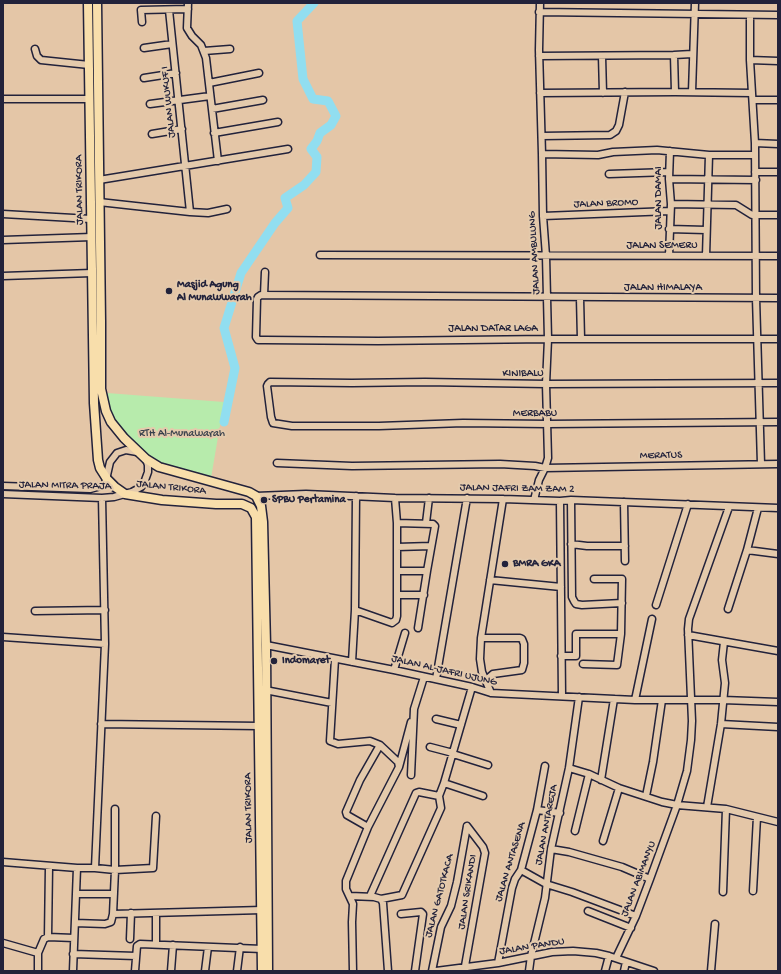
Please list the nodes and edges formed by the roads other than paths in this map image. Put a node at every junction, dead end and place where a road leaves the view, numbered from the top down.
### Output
1 (88, 3) edge
2 (96, 3) edge
3 (540, 3) edge
4 (695, 3) edge
5 (188, 6) edge
6 (169, 10) junction
7 (540, 12) junction
8 (694, 14) junction
9 (750, 15) junction
10 (778, 15) edge
11 (142, 22) dead end
12 (172, 44) junction
13 (144, 48) dead end
14 (35, 49) dead end
15 (230, 49) dead end
16 (204, 51) junction
17 (692, 54) junction
18 (674, 55) junction
19 (539, 56) junction
20 (602, 56) junction
21 (750, 60) junction
22 (778, 61) edge
23 (89, 65) junction
24 (176, 73) junction
25 (259, 73) dead end
26 (144, 78) dead end
27 (209, 83) junction
28 (625, 92) junction
29 (675, 92) junction
30 (692, 92) junction
31 (540, 93) junction
32 (603, 93) junction
33 (752, 93) junction
34 (210, 96) junction
35 (3, 98) edge
36 (90, 99) junction
37 (179, 100) junction
38 (263, 100) dead end
39 (753, 100) junction
40 (778, 100) edge
41 (150, 104) dead end
42 (212, 109) junction
43 (94, 120) junction
44 (278, 122) dead end
45 (182, 129) junction
46 (214, 133) junction
47 (152, 134) dead end
48 (542, 136) junction
49 (755, 144) junction
50 (778, 144) edge
51 (288, 149) dead end
52 (670, 151) junction
53 (542, 154) junction
54 (754, 155) junction
55 (710, 156) junction
56 (218, 161) junction
57 (186, 167) junction
58 (669, 172) junction
59 (755, 172) junction
60 (778, 172) edge
61 (609, 174) dead end
62 (669, 179) junction
63 (99, 180) junction
64 (708, 180) junction
65 (756, 180) junction
66 (99, 202) junction
67 (671, 204) junction
68 (707, 205) junction
69 (227, 209) dead end
70 (670, 211) junction
71 (190, 212) junction
72 (3, 214) edge
73 (756, 215) junction
74 (778, 215) edge
75 (543, 216) junction
76 (91, 219) junction
77 (669, 229) junction
78 (706, 230) junction
79 (92, 237) junction
80 (3, 240) edge
81 (320, 255) dead end
82 (546, 256) junction
83 (669, 256) junction
84 (706, 256) junction
85 (778, 256) edge
86 (756, 257) junction
87 (265, 272) dead end
88 (92, 273) junction
89 (3, 276) edge
90 (264, 295) junction
91 (547, 298) junction
92 (580, 298) junction
93 (756, 298) junction
94 (778, 298) edge
95 (97, 321) junction
96 (548, 339) junction
97 (581, 339) junction
98 (778, 339) edge
99 (758, 340) junction
100 (268, 383) joint
101 (758, 383) junction
102 (778, 383) edge
103 (546, 384) junction
104 (760, 422) junction
105 (778, 422) edge
106 (548, 424) junction
107 (138, 452) junction
108 (146, 459) junction
109 (277, 463) dead end
110 (761, 464) junction
111 (778, 464) edge
112 (545, 468) junction
113 (107, 479) junction
114 (3, 486) edge
115 (3, 494) edge
116 (125, 494) junction
117 (256, 496) junction
118 (356, 496) junction
119 (102, 498) junction
120 (395, 498) junction
121 (429, 498) junction
122 (467, 498) junction
123 (503, 498) junction
124 (534, 500) junction
125 (570, 500) junction
126 (560, 501) junction
127 (624, 502) junction
128 (688, 504) junction
129 (729, 507) junction
130 (758, 508) junction
131 (778, 508) edge
132 (397, 523) junction
133 (426, 523) junction
134 (571, 544) junction
135 (432, 546) junction
136 (625, 546) junction
137 (397, 547) junction
138 (747, 550) junction
139 (778, 554) edge
140 (625, 561) dead end
141 (397, 571) junction
142 (427, 571) junction
143 (490, 580) junction
144 (594, 580) dead end
145 (561, 587) junction
146 (261, 595) junction
147 (397, 595) junction
148 (424, 595) junction
149 (622, 603) junction
150 (656, 605) dead end
151 (261, 606) junction
152 (728, 609) dead end
153 (105, 610) junction
154 (355, 610) junction
155 (35, 611) dead end
156 (652, 619) dead end
157 (418, 628) dead end
158 (405, 632) dead end
159 (621, 634) junction
160 (688, 635) junction
161 (3, 637) edge
162 (481, 638) junction
163 (724, 642) junction
164 (105, 644) junction
165 (266, 645) junction
166 (778, 651) edge
167 (561, 656) junction
168 (335, 659) junction
169 (352, 662) junction
170 (583, 664) dead end
171 (394, 670) junction
172 (424, 677) junction
173 (436, 679) junction
174 (486, 680) junction
175 (472, 687) junction
176 (265, 690) junction
177 (491, 693) junction
178 (562, 696) junction
179 (579, 697) junction
180 (614, 699) junction
181 (635, 700) junction
182 (662, 700) junction
183 (692, 700) junction
184 (723, 700) junction
185 (778, 702) edge
186 (332, 703) junction
187 (414, 709) junction
188 (436, 718) dead end
189 (101, 724) junction
190 (721, 724) junction
191 (462, 725) junction
192 (259, 726) junction
193 (778, 727) edge
194 (380, 745) junction
195 (430, 747) dead end
196 (453, 754) junction
197 (488, 765) dead end
198 (545, 766) dead end
199 (400, 767) junction
200 (569, 768) junction
201 (589, 774) junction
202 (411, 775) dead end
203 (601, 780) junction
204 (444, 783) junction
205 (619, 788) junction
206 (438, 796) junction
207 (483, 796) dead end
208 (646, 796) junction
209 (677, 805) junction
210 (707, 807) junction
211 (115, 808) dead end
212 (726, 809) junction
213 (537, 810) junction
214 (560, 813) junction
215 (156, 816) dead end
216 (756, 817) junction
217 (778, 822) edge
218 (467, 826) joint
219 (368, 828) junction
220 (575, 831) dead end
221 (603, 841) dead end
222 (551, 849) junction
223 (3, 862) edge
224 (49, 867) junction
225 (77, 868) junction
226 (95, 868) junction
227 (115, 870) junction
228 (521, 870) junction
229 (650, 879) junction
230 (546, 884) junction
231 (753, 891) dead end
232 (723, 892) dead end
233 (76, 894) junction
234 (114, 894) junction
235 (350, 896) junction
236 (370, 896) junction
237 (381, 899) junction
238 (262, 910) junction
239 (588, 911) dead end
240 (131, 913) junction
241 (156, 913) junction
242 (112, 914) junction
243 (402, 914) dead end
244 (636, 916) junction
245 (75, 923) junction
246 (715, 924) dead end
247 (631, 928) junction
248 (48, 937) junction
249 (74, 938) junction
250 (130, 939) dead end
251 (156, 942) dead end
252 (3, 943) edge
253 (173, 945) junction
254 (208, 946) junction
255 (240, 947) junction
256 (262, 949) junction
257 (38, 954) junction
258 (74, 954) junction
259 (136, 956) junction
260 (532, 956) junction
261 (609, 956) junction
262 (616, 958) junction
263 (626, 962) junction
264 (498, 963) junction
265 (462, 968) edge
266 (38, 971) edge
267 (73, 971) edge
268 (135, 971) edge
269 (171, 971) edge
270 (205, 971) edge
271 (237, 971) edge
272 (262, 971) edge
273 (268, 971) edge
274 (353, 971) edge
275 (388, 971) edge
276 (416, 971) edge
277 (432, 971) edge
278 (436, 971) edge
279 (529, 971) edge
280 (606, 971) edge
281 (624, 971) edge
282 (654, 971) edge
283 (711, 971) edge

1 - 23 main road, JALAN TRIKORA
2 - 43 main road, JALAN TRIKORA
3 - 7 street, JALAN AMBULUNG
4 - 8 street
5 - 6 street
5 - 16 street
6 - 11 street
6 - 12 street, JALAN WUKUF I
7 - 8 street
7 - 19 street, JALAN AMBULUNG
8 - 9 street
8 - 17 street
9 - 10 street
9 - 21 street
12 - 13 street
12 - 24 street, JALAN WUKUF I
14 - 23 street
15 - 16 street
16 - 27 street
17 - 18 street
17 - 30 street
18 - 20 street
18 - 29 street
19 - 20 street
19 - 31 street, JALAN AMBULUNG
20 - 32 street
21 - 22 street
21 - 33 street
23 - 36 main road, JALAN TRIKORA
24 - 26 street
24 - 37 street, JALAN WUKUF I
25 - 27 street
27 - 34 street
28 - 29 street
28 - 32 street
28 - 48 street
29 - 30 street
30 - 33 street
31 - 32 street
31 - 48 street, JALAN AMBULUNG
33 - 39 street
34 - 37 street
34 - 42 street
35 - 36 street
36 - 43 main road, JALAN TRIKORA
37 - 41 street
37 - 45 street, JALAN WUKUF I
38 - 42 street
39 - 40 street
39 - 49 street
42 - 46 street
43 - 63 main road, JALAN TRIKORA
43 - 76 main road, JALAN TRIKORA
44 - 46 street
45 - 47 street
45 - 57 street, JALAN WUKUF I
46 - 56 street
48 - 53 street, JALAN AMBULUNG
49 - 50 street
49 - 54 street
51 - 56 street
52 - 53 street
52 - 55 street, JALAN DAMAI
52 - 58 street, JALAN DAMAI
53 - 75 street, JALAN AMBULUNG
54 - 55 street, JALAN DAMAI
54 - 59 street
55 - 64 street
56 - 57 street
57 - 63 street
57 - 71 street, JALAN WUKUF I
58 - 61 street
58 - 62 street, JALAN DAMAI
59 - 60 street
59 - 65 street
62 - 64 street
62 - 67 street, JALAN DAMAI
63 - 66 main road, JALAN TRIKORA
64 - 65 street
64 - 68 street
65 - 73 street
66 - 71 street
66 - 95 main road, JALAN TRIKORA
67 - 68 street
67 - 70 street, JALAN DAMAI
68 - 73 street
68 - 78 street
69 - 71 street
70 - 75 street, JALAN BROMO
70 - 77 street, JALAN DAMAI
72 - 76 street
73 - 74 street
73 - 86 street
75 - 82 street, JALAN AMBULUNG
76 - 79 main road, JALAN TRIKORA
77 - 78 street
77 - 83 street, JALAN DAMAI
78 - 84 street
79 - 80 street
79 - 88 main road, JALAN TRIKORA
81 - 82 street, JALAN SEMERU
82 - 83 street, JALAN SEMERU
82 - 91 street, JALAN AMBULUNG
83 - 84 street, JALAN SEMERU
84 - 86 street, JALAN SEMERU
85 - 86 street, JALAN SEMERU
86 - 93 street
87 - 90 street
88 - 89 street
88 - 95 main road, JALAN TRIKORA
90 - 91 street, JALAN HIMALAYA
90 - 96 street, JALAN DATAR LAGA
91 - 92 street, JALAN HIMALAYA
91 - 96 street, JALAN AMBULUNG
92 - 93 street, JALAN HIMALAYA
92 - 97 street
93 - 94 street, JALAN HIMALAYA
93 - 99 street
95 - 107 main road, JALAN TRIKORA
95 - 113 main road, JALAN TRIKORA
96 - 97 street, JALAN DATAR LAGA
96 - 103 street, JALAN AMBULUNG
97 - 99 street, JALAN DATAR LAGA
98 - 99 street, JALAN DATAR LAGA
99 - 101 street
100 - 103 street, KINIBALU
100 - 106 street, MERBABU
101 - 102 street, KINIBALU
101 - 103 street, KINIBALU
101 - 104 street
103 - 106 street, JALAN AMBULUNG
104 - 105 street, MERBABU
104 - 106 street, MERBABU
104 - 110 street
106 - 112 street, JALAN AMBULUNG
107 - 108 main road, JALAN TRIKORA
107 - 113 street
108 - 116 street
108 - 117 main road, JALAN TRIKORA
109 - 112 street, MERATUS
110 - 111 street, MERATUS
110 - 112 street, MERATUS
112 - 124 street, JALAN AMBULUNG
113 - 114 street, JALAN MITRA PRAJA
113 - 116 main road, JALAN TRIKORA
115 - 119 street, JALAN MITRA PRAJA
116 - 119 street, JALAN MITRA PRAJA
116 - 146 main road, JALAN TRIKORA
117 - 118 street, JALAN JAFRI ZAM ZAM 2
117 - 146 main road, JALAN TRIKORA
118 - 120 street, JALAN JAFRI ZAM ZAM 2
118 - 154 street
119 - 153 street
120 - 121 street, JALAN JAFRI ZAM ZAM 2
120 - 132 street
121 - 122 street, JALAN JAFRI ZAM ZAM 2
121 - 133 street
122 - 123 street, JALAN JAFRI ZAM ZAM 2
122 - 173 street
123 - 124 street, JALAN JAFRI ZAM ZAM 2
123 - 143 street
124 - 126 street, JALAN JAFRI ZAM ZAM 2
125 - 126 street, JALAN JAFRI ZAM ZAM 2
125 - 127 street, JALAN JAFRI ZAM ZAM 2
125 - 134 street
126 - 145 street
127 - 128 street, JALAN JAFRI ZAM ZAM 2
127 - 136 street
128 - 129 street, JALAN JAFRI ZAM ZAM 2
128 - 150 street
129 - 130 street, JALAN JAFRI ZAM ZAM 2
129 - 160 street, JALAN ABIMANYU
130 - 131 street, JALAN JAFRI ZAM ZAM 2
130 - 138 street
132 - 133 street
132 - 137 street
133 - 135 street
134 - 136 street
134 - 149 street
135 - 137 street
135 - 142 street
136 - 140 street
137 - 141 street
138 - 139 street
138 - 152 street
141 - 142 street
141 - 147 street
142 - 148 street
143 - 145 street
143 - 162 street
144 - 149 street
145 - 167 street
146 - 151 main road, JALAN TRIKORA
147 - 148 street
147 - 154 street
148 - 157 street
149 - 159 street
151 - 165 main road, JALAN TRIKORA
151 - 192 main road, JALAN TRIKORA
153 - 155 street
153 - 164 street
154 - 169 street
156 - 181 street
158 - 171 street
159 - 167 street
159 - 170 street
160 - 163 street
160 - 183 street, JALAN ABIMANYU
161 - 164 street
162 - 174 street
162 - 174 street
163 - 166 street
163 - 184 street
164 - 189 street
165 - 168 street, JALAN AL-JAFRI UJUNG
165 - 176 main road, JALAN TRIKORA
167 - 178 street
168 - 169 street, JALAN AL-JAFRI UJUNG
168 - 186 street
169 - 171 street, JALAN AL-JAFRI UJUNG
171 - 172 street, JALAN AL-JAFRI UJUNG
172 - 173 street, JALAN AL-JAFRI UJUNG
172 - 187 street
173 - 175 street, JALAN AL-JAFRI UJUNG
174 - 177 street
175 - 177 street, JALAN AL-JAFRI UJUNG
175 - 191 street
176 - 186 street
176 - 273 main road, JALAN TRIKORA
177 - 178 street, JALAN AL-JAFRI UJUNG
178 - 179 street, JALAN AL-JAFRI UJUNG
179 - 180 street, JALAN AL-JAFRI UJUNG
179 - 200 street, JALAN ANTAREJA
180 - 181 street, JALAN AL-JAFRI UJUNG
180 - 203 street
181 - 182 street, JALAN AL-JAFRI UJUNG
182 - 183 street, JALAN AL-JAFRI UJUNG
182 - 208 street
183 - 184 street, JALAN AL-JAFRI UJUNG
183 - 209 street, JALAN ABIMANYU
184 - 185 street, JALAN AL-JAFRI UJUNG
184 - 190 street
186 - 194 street
187 - 199 street
187 - 202 street
188 - 191 street
189 - 192 street
189 - 226 street
190 - 193 street
190 - 210 street
191 - 196 street
192 - 238 main road, JALAN TRIKORA
194 - 199 street
194 - 219 street
195 - 196 street
196 - 197 street
196 - 204 street
198 - 213 street, JALAN ANTASENA
199 - 219 street
200 - 201 street
200 - 214 street, JALAN ANTAREJA
201 - 203 street
201 - 220 street
203 - 205 street
204 - 206 street
204 - 207 street
205 - 208 street
205 - 221 street
206 - 236 street
206 - 237 street
208 - 209 street
209 - 210 street
209 - 229 street, JALAN ABIMANYU
210 - 212 street
211 - 227 street
212 - 216 street
212 - 232 street
213 - 214 street
213 - 228 street, JALAN ANTASENA
214 - 222 street, JALAN ANTAREJA
215 - 227 street
216 - 217 street
216 - 231 street
218 - 265 street, JALAN SRIKANDI
218 - 277 street, JALAN GATOTKACA
219 - 235 street
222 - 229 street
222 - 230 street, JALAN ANTAREJA
223 - 224 street
224 - 225 street
224 - 248 street
225 - 226 street
225 - 233 street
226 - 227 street
227 - 234 street
228 - 230 street
228 - 264 street, JALAN ANTASENA
229 - 244 street, JALAN ABIMANYU
230 - 244 street
230 - 260 street, JALAN ANTAREJA
233 - 234 street
233 - 245 street
234 - 242 street
235 - 236 street
235 - 274 street
236 - 237 street
237 - 275 street
238 - 241 street
238 - 256 main road, JALAN TRIKORA
239 - 247 street
240 - 241 street
240 - 242 street
240 - 250 street
241 - 251 street
242 - 245 street
243 - 276 street
244 - 247 street, JALAN ABIMANYU
245 - 249 street
246 - 283 street
247 - 262 street, JALAN ABIMANYU
248 - 249 street
248 - 257 street
249 - 258 street
252 - 257 street
253 - 254 street
253 - 259 street
253 - 269 street
254 - 255 street
254 - 270 street
255 - 256 street
255 - 271 street
256 - 272 main road, JALAN TRIKORA
257 - 266 street
258 - 259 street
258 - 267 street
259 - 268 street
260 - 261 street, JALAN PANDU
260 - 264 street, JALAN PANDU
260 - 279 street, JALAN ANTAREJA
261 - 262 street, JALAN PANDU
261 - 280 street
262 - 263 street, JALAN PANDU
263 - 281 street
263 - 282 street, JALAN PANDU
264 - 265 street, JALAN PANDU
265 - 278 street, JALAN PANDU

